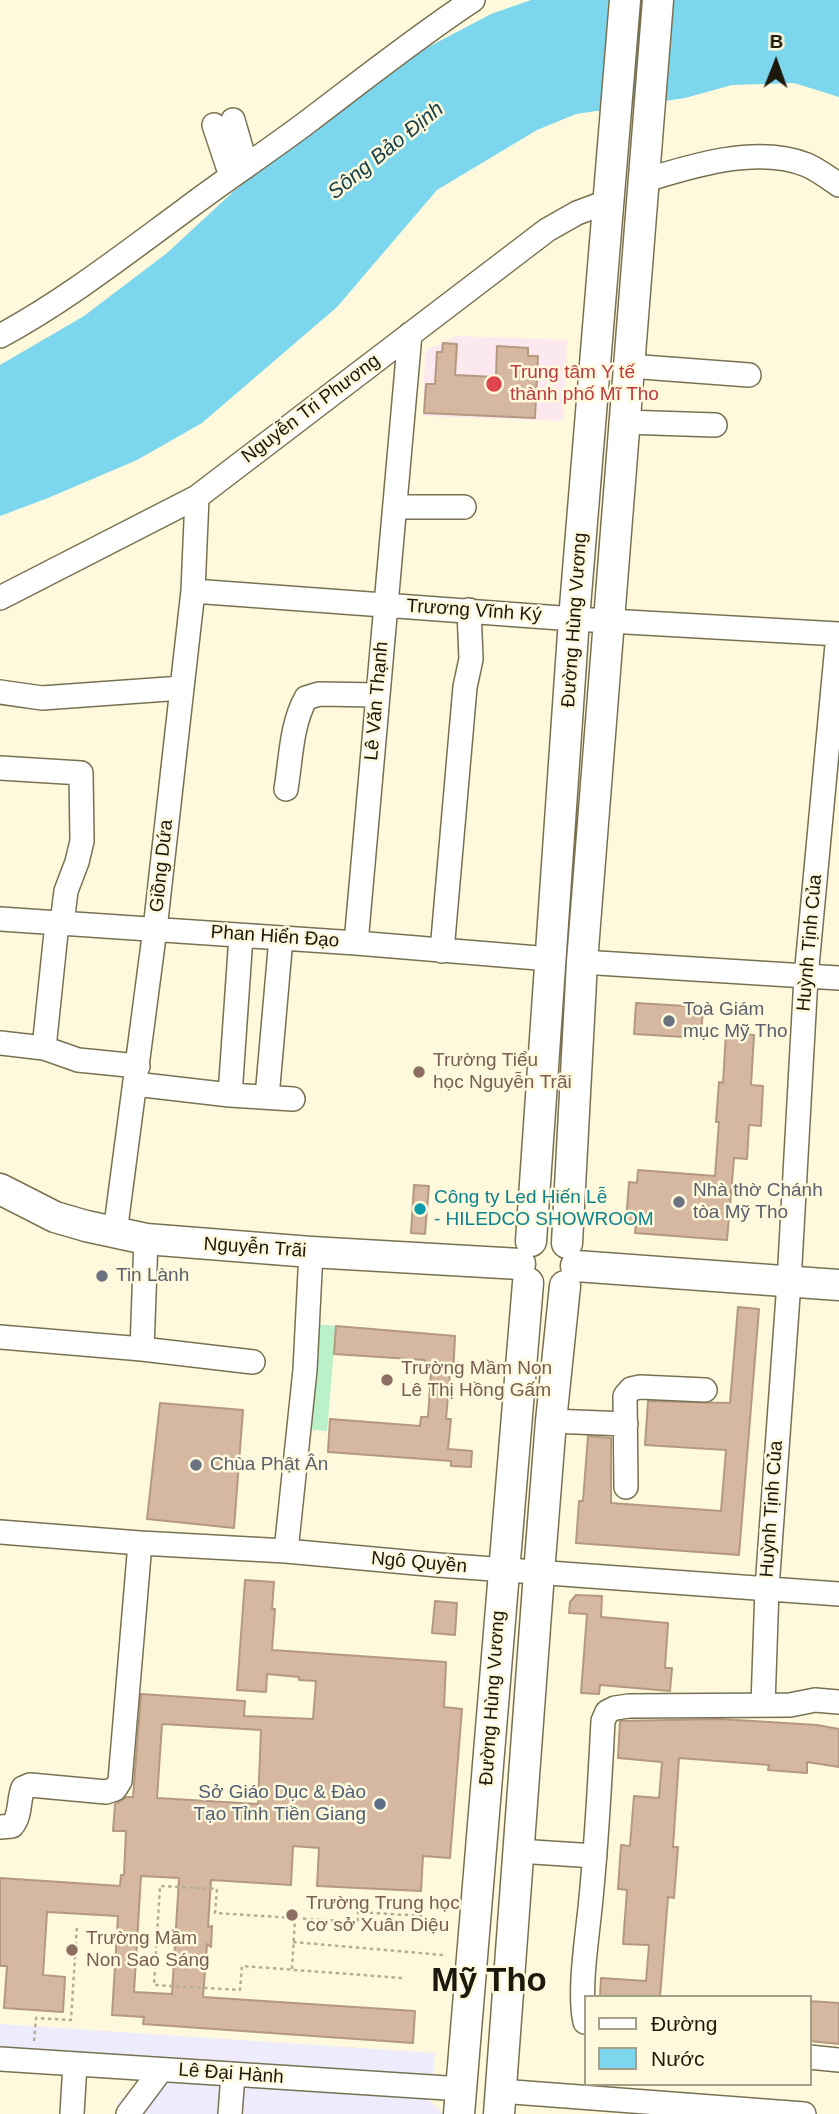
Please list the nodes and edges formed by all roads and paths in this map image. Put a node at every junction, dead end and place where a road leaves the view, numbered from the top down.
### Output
1 (473, 0) edge
2 (625, 0) edge
3 (658, 0) edge
4 (440, 10) edge
5 (223, 122) dead end
6 (644, 168) junction
7 (238, 170) junction
8 (839, 185) edge
9 (609, 201) junction
10 (410, 334) junction
11 (0, 336) edge
12 (629, 366) junction
13 (749, 375) dead end
14 (624, 422) junction
15 (715, 425) dead end
16 (197, 497) junction
17 (395, 507) junction
18 (464, 507) dead end
19 (193, 591) junction
20 (0, 598) edge
21 (386, 605) junction
22 (470, 610) junction
23 (575, 619) junction
24 (609, 621) junction
25 (838, 634) edge
26 (182, 688) junction
27 (0, 692) edge
28 (378, 695) junction
29 (0, 768) edge
30 (286, 789) dead end
31 (0, 919) edge
32 (59, 923) junction
33 (155, 929) junction
34 (241, 936) junction
35 (281, 938) junction
36 (356, 943) junction
37 (442, 951) junction
38 (550, 958) junction
39 (582, 962) junction
40 (806, 977) junction
41 (839, 978) edge
42 (0, 1043) edge
43 (44, 1048) junction
44 (136, 1075) junction
45 (230, 1095) junction
46 (267, 1097) junction
47 (293, 1099) dead end
48 (0, 1189) edge
49 (115, 1233) junction
50 (146, 1239) junction
51 (312, 1252) junction
52 (526, 1263) junction
53 (570, 1265) junction
54 (789, 1282) junction
55 (839, 1285) edge
56 (0, 1337) edge
57 (142, 1349) junction
58 (253, 1362) dead end
59 (705, 1390) dead end
60 (551, 1421) junction
61 (626, 1424) junction
62 (626, 1486) dead end
63 (0, 1532) edge
64 (141, 1543) junction
65 (286, 1551) junction
66 (503, 1570) junction
67 (539, 1573) junction
68 (767, 1588) junction
69 (839, 1594) edge
70 (839, 1702) edge
71 (763, 1705) junction
72 (0, 1827) edge
73 (518, 1851) junction
74 (595, 1856) junction
75 (423, 1916) dead end
76 (295, 1918) junction
77 (77, 1925) dead end
78 (293, 1942) junction
79 (443, 1955) dead end
80 (292, 1969) junction
81 (402, 1978) dead end
82 (584, 2018) edge
83 (811, 2057) edge
84 (0, 2059) edge
85 (839, 2060) edge
86 (33, 2062) junction
87 (75, 2064) junction
88 (161, 2070) junction
89 (233, 2075) junction
90 (461, 2102) edge
91 (499, 2103) edge
92 (789, 2113) edge
93 (72, 2114) edge
94 (128, 2114) edge
95 (230, 2114) edge

1 - 4 street
2 - 9 main road, Đường Hùng Vương
3 - 6 main road, Đường Hùng Vương
4 - 7 street
5 - 7 street
6 - 8 street
6 - 12 main road, Đường Hùng Vương
7 - 11 street
9 - 10 street, Nguyễn Tri Phương
9 - 23 main road, Đường Hùng Vương
10 - 16 street, Nguyễn Tri Phương
10 - 17 street, Lê Văn Thạnh
12 - 13 street
12 - 14 main road, Đường Hùng Vương
14 - 15 street
14 - 24 main road, Đường Hùng Vương
16 - 19 street, Giồng Dứa
16 - 20 street, Nguyễn Tri Phương
17 - 18 street
17 - 21 street, Lê Văn Thạnh
19 - 21 street, Trương Vĩnh Ký
19 - 26 street, Giồng Dứa
21 - 22 street, Trương Vĩnh Ký
21 - 28 street, Lê Văn Thạnh
22 - 23 street, Trương Vĩnh Ký
22 - 37 street
23 - 24 street, Trương Vĩnh Ký
23 - 38 main road, Đường Hùng Vương
24 - 25 street, Trương Vĩnh Ký
24 - 39 main road, Đường Hùng Vương
25 - 40 street, Huỳnh Tịnh Của
26 - 27 street
26 - 33 street, Giồng Dứa
28 - 30 street
28 - 36 street, Lê Văn Thạnh
29 - 32 street
31 - 32 street, Phan Hiển Đạo
32 - 33 street, Phan Hiển Đạo
32 - 43 street
33 - 34 street, Phan Hiển Đạo
33 - 44 street, Giồng Dứa
34 - 35 street, Phan Hiển Đạo
34 - 45 street
35 - 36 street, Phan Hiển Đạo
35 - 46 street
36 - 37 street, Phan Hiển Đạo
37 - 38 street, Phan Hiển Đạo
38 - 52 main road, Đường Hùng Vương
39 - 40 street
39 - 53 main road, Đường Hùng Vương
40 - 41 street
40 - 54 street, Huỳnh Tịnh Của
42 - 43 street
43 - 44 street
44 - 45 street
44 - 49 street, Giồng Dứa
45 - 46 street
46 - 47 street
48 - 49 main road, Nguyễn Trãi
49 - 50 main road, Nguyễn Trãi
50 - 51 main road, Nguyễn Trãi
50 - 57 street
51 - 52 main road, Nguyễn Trãi
51 - 65 street
52 - 53 main road, Nguyễn Trãi
52 - 53 main road, Nguyễn Trãi
52 - 66 main road, Đường Hùng Vương
53 - 54 main road, Nguyễn Trãi
53 - 60 main road, Đường Hùng Vương
54 - 55 main road, Nguyễn Trãi
54 - 68 street, Huỳnh Tịnh Của
56 - 57 street
57 - 58 street
59 - 61 street
60 - 61 street
60 - 67 main road, Đường Hùng Vương
61 - 62 street
63 - 64 street, Ngô Quyền
64 - 65 street, Ngô Quyền
64 - 72 street
65 - 66 street, Ngô Quyền
66 - 67 street, Ngô Quyền
66 - 90 main road, Đường Hùng Vương
67 - 68 street, Ngô Quyền
67 - 73 main road, Đường Hùng Vương
68 - 69 street, Ngô Quyền
68 - 71 street, Huỳnh Tịnh Của
70 - 71 street
71 - 74 street
73 - 74 street
73 - 91 main road, Đường Hùng Vương
74 - 82 street
75 - 76 path
76 - 78 path
76 - 80 path
77 - 86 path
78 - 79 path
78 - 80 path
80 - 81 path
83 - 85 street
84 - 86 street, Lê Đại Hành
86 - 87 street, Lê Đại Hành
87 - 88 street, Lê Đại Hành
87 - 93 street
88 - 89 street, Lê Đại Hành
88 - 94 street
89 - 90 street, Lê Đại Hành
89 - 95 street
90 - 91 main road
91 - 92 street

